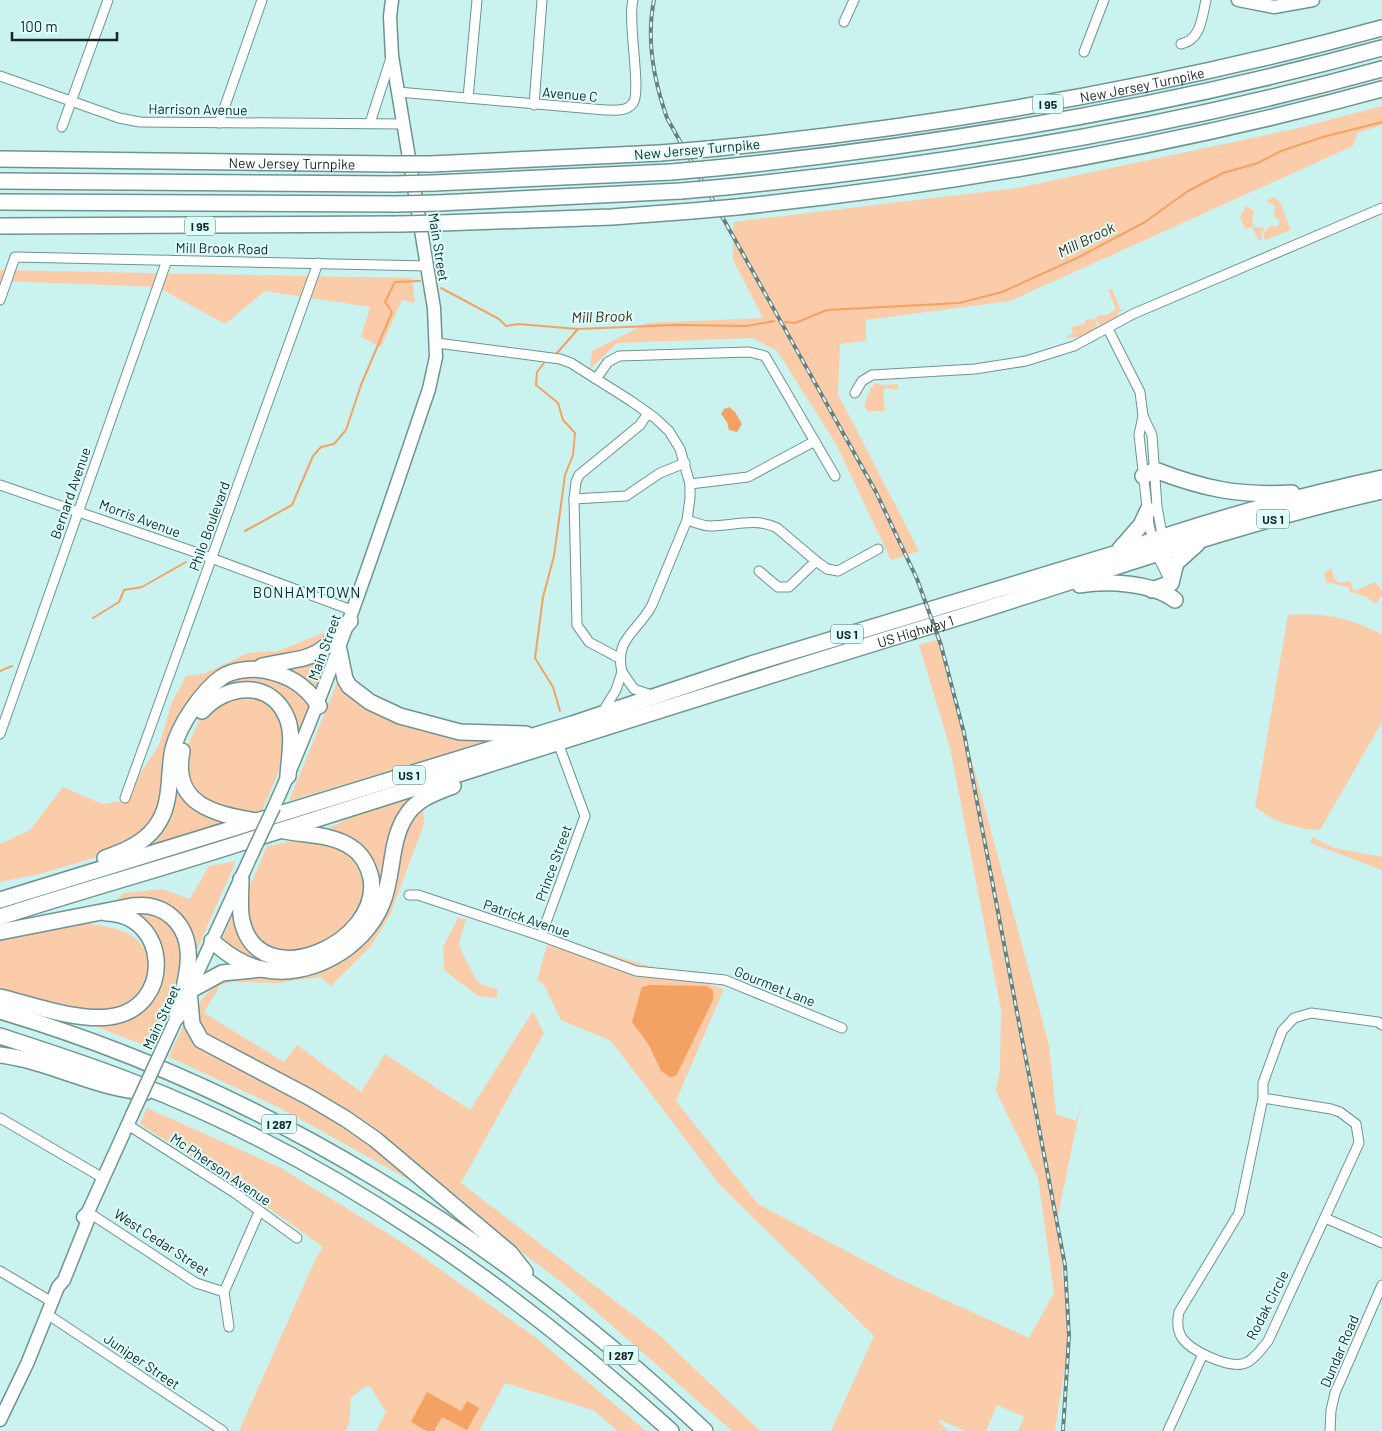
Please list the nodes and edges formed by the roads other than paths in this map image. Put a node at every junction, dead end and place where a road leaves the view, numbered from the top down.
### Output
1 (108, 0) edge
2 (262, 0) edge
3 (392, 0) edge
4 (477, 0) edge
5 (542, 0) edge
6 (633, 0) edge
7 (854, 0) edge
8 (1104, 0) edge
9 (1206, 0) edge
10 (1238, 0) edge
11 (1313, 0) edge
12 (1286, 3) edge
13 (844, 22) dead end
14 (1382, 28) edge
15 (1181, 44) dead end
16 (1382, 48) edge
17 (1084, 52) dead end
18 (392, 56) junction
19 (1382, 69) edge
20 (0, 76) edge
21 (1382, 89) edge
22 (398, 92) junction
23 (468, 98) junction
24 (72, 101) junction
25 (534, 105) junction
26 (219, 123) junction
27 (370, 123) junction
28 (403, 124) junction
29 (62, 127) dead end
30 (0, 158) edge
31 (0, 181) edge
32 (0, 202) edge
33 (1382, 208) edge
34 (0, 226) edge
35 (166, 260) junction
36 (318, 263) junction
37 (428, 266) junction
38 (0, 300) edge
39 (1108, 329) junction
40 (437, 343) junction
41 (596, 379) junction
42 (855, 393) dead end
43 (648, 413) junction
44 (815, 440) junction
45 (685, 463) junction
46 (1149, 473) junction
47 (835, 476) dead end
48 (1382, 478) edge
49 (0, 484) edge
50 (690, 484) junction
51 (1382, 491) edge
52 (1318, 492) junction
53 (574, 499) junction
54 (1148, 510) junction
55 (79, 511) junction
56 (687, 520) junction
57 (1205, 539) junction
58 (1159, 545) junction
59 (878, 549) dead end
60 (1114, 554) junction
61 (212, 558) junction
62 (816, 561) junction
63 (759, 571) dead end
64 (1171, 583) junction
65 (1152, 590) junction
66 (1028, 596) junction
67 (1175, 600) dead end
68 (352, 616) junction
69 (339, 650) junction
70 (619, 658) junction
71 (252, 668) junction
72 (622, 672) junction
73 (656, 696) junction
74 (319, 706) junction
75 (601, 714) junction
76 (542, 733) junction
77 (0, 734) edge
78 (558, 742) junction
79 (481, 767) junction
80 (288, 776) junction
81 (125, 798) dead end
82 (260, 822) junction
83 (280, 831) junction
84 (241, 879) junction
85 (59, 883) junction
86 (409, 895) dead end
87 (5, 897) edge
88 (94, 913) junction
89 (0, 917) edge
90 (0, 932) edge
91 (541, 936) junction
92 (212, 941) junction
93 (262, 969) junction
94 (636, 972) joint
95 (189, 991) junction
96 (0, 997) edge
97 (0, 1011) edge
98 (177, 1017) junction
99 (1382, 1025) edge
100 (842, 1028) dead end
101 (0, 1036) edge
102 (0, 1055) edge
103 (159, 1092) junction
104 (1263, 1098) junction
105 (0, 1118) edge
106 (130, 1120) junction
107 (103, 1178) junction
108 (88, 1212) junction
109 (259, 1212) junction
110 (1325, 1218) junction
111 (297, 1238) dead end
112 (1382, 1243) edge
113 (0, 1271) edge
114 (534, 1284) junction
115 (1382, 1285) edge
116 (224, 1292) junction
117 (49, 1308) junction
118 (229, 1327) dead end
119 (1203, 1354) junction
120 (0, 1420) edge
121 (1171, 1430) edge
122 (223, 1431) edge
123 (671, 1431) edge
124 (705, 1431) edge
125 (1330, 1431) edge

1 - 24 street
2 - 26 street
3 - 18 main road, Main Street
4 - 23 street
5 - 25 street
6 - 25 street, Avenue C
7 - 13 street
8 - 17 street
9 - 15 street
10 - 12 main road
11 - 12 main road
14 - 30 highway, New Jersey Turnpike / I 95, bridge
16 - 31 highway, New Jersey Turnpike / I 95, bridge
18 - 22 main road, Main Street
18 - 27 street
19 - 32 highway, I 95, bridge
20 - 24 street, Harrison Avenue
21 - 34 highway, I 95, bridge
22 - 23 street, Avenue C
22 - 28 main road, Main Street
23 - 25 street, Avenue C
24 - 26 street, Harrison Avenue
24 - 29 street
26 - 27 street, Harrison Avenue
27 - 28 street, Harrison Avenue
28 - 37 main road, Main Street
33 - 39 street
35 - 36 street, Mill Brook Road
35 - 38 street, Mill Brook Road
35 - 55 street, Bernard Avenue
36 - 37 street, Mill Brook Road
36 - 61 street, Philo Boulevard
37 - 40 main road, Main Street
39 - 42 street
39 - 46 street
40 - 41 street
40 - 68 main road, Main Street
41 - 43 street
41 - 44 street
43 - 45 street
43 - 53 street
44 - 47 street
44 - 50 street
45 - 50 street
45 - 53 street
46 - 52 highway
46 - 54 street
46 - 58 street
48 - 52 highway, US 1
49 - 55 street, Morris Avenue
50 - 56 street
51 - 57 highway, US 1
52 - 58 highway, US 1
53 - 70 street
54 - 58 street
54 - 60 highway
55 - 61 street, Morris Avenue
55 - 77 street, Bernard Avenue
56 - 62 street
56 - 70 street
57 - 58 highway, US 1
57 - 64 highway
58 - 60 highway, US 1
58 - 64 street
58 - 66 highway, US Highway 1 / US 1
59 - 62 street
60 - 73 highway, US 1
61 - 68 street, Morris Avenue
61 - 81 street, Philo Boulevard
62 - 63 street
64 - 65 highway
65 - 66 highway
65 - 67 highway
66 - 78 highway, US Highway 1 / US 1
68 - 69 main road, Main Street
68 - 71 highway
69 - 74 main road, Main Street
69 - 76 highway
70 - 72 street
71 - 74 highway
71 - 85 highway
72 - 73 street
72 - 75 street
73 - 75 highway, US 1
74 - 80 main road, Main Street
75 - 76 highway, US 1
76 - 78 street
76 - 82 highway, US 1
78 - 79 highway, US 1
78 - 91 street, Prince Street
79 - 83 highway, US 1
79 - 93 highway
80 - 82 highway
80 - 84 main road, Main Street, bridge
82 - 85 highway, US 1
83 - 84 highway
83 - 89 highway, US 1
84 - 92 main road, Main Street
85 - 87 highway, US 1
86 - 91 street, Patrick Avenue
88 - 90 highway
88 - 96 highway
88 - 98 highway
91 - 94 street, Patrick Avenue
92 - 93 highway
92 - 95 main road, Main Street
93 - 95 highway
94 - 100 street, Gourmet Lane
95 - 98 main road, Main Street
95 - 114 highway
97 - 114 highway, I 287
98 - 106 main road, Main Street, bridge
99 - 104 street, Rodak Circle
101 - 103 highway, I 287
102 - 103 highway
103 - 123 highway, I 287
104 - 110 street, Rodak Circle
104 - 119 street, Rodak Circle
105 - 107 street
106 - 107 main road, Main Street
106 - 109 street, Mc Pherson Avenue
107 - 108 main road, Main Street
108 - 116 street, West Cedar Street
108 - 117 main road, Main Street
109 - 111 street, Mc Pherson Avenue
109 - 116 street
110 - 112 street
110 - 119 street, Rodak Circle
113 - 117 street, Juniper Street
114 - 124 highway, I 287
115 - 125 street, Dundar Road
116 - 118 street
117 - 120 main road, Main Street
117 - 122 street, Juniper Street
119 - 121 street

